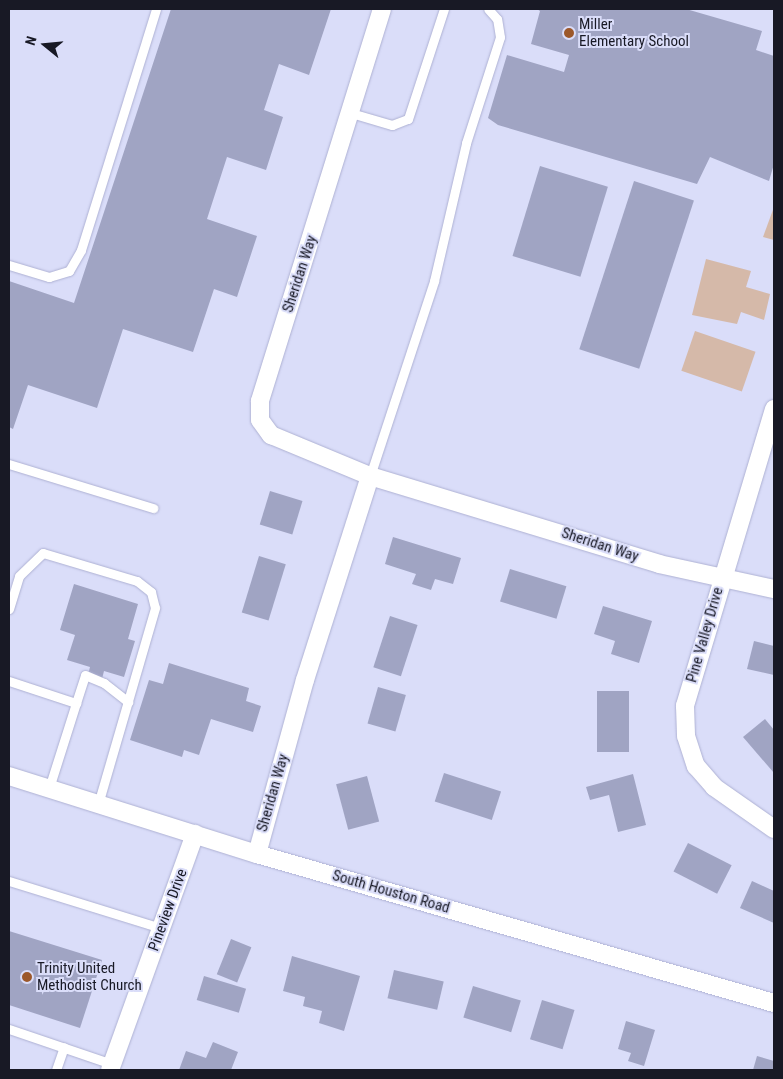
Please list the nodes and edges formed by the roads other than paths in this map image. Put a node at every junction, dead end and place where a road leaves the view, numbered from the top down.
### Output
1 (382, 9) edge
2 (444, 9) edge
3 (488, 9) edge
4 (153, 10) edge
5 (351, 113) junction
6 (9, 265) edge
7 (774, 409) edge
8 (9, 464) edge
9 (370, 476) junction
10 (154, 508) dead end
11 (721, 578) junction
12 (774, 589) edge
13 (9, 609) edge
14 (9, 682) edge
15 (128, 702) junction
16 (76, 703) junction
17 (9, 776) edge
18 (49, 788) junction
19 (98, 804) junction
20 (774, 829) edge
21 (195, 834) junction
22 (257, 854) junction
23 (9, 881) edge
24 (161, 928) junction
25 (774, 1003) edge
26 (9, 1029) edge
27 (64, 1047) junction
28 (111, 1067) edge
29 (56, 1070) edge

1 - 5 street, Sheridan Way
2 - 5 lane
3 - 9 lane
4 - 6 lane
5 - 9 street, Sheridan Way
7 - 11 street, Pine Valley Drive
8 - 10 lane
9 - 11 street, Sheridan Way
9 - 22 street, Sheridan Way
11 - 12 street, Sheridan Way
11 - 20 street, Pine Valley Drive
13 - 15 lane
14 - 16 lane
15 - 16 lane
15 - 19 lane
16 - 18 lane
17 - 18 street, South Houston Road
18 - 19 street, South Houston Road
19 - 21 street, South Houston Road
21 - 22 street, South Houston Road
21 - 24 street, Pineview Drive
22 - 25 street, South Houston Road
23 - 24 lane
24 - 28 street, Pineview Drive
26 - 27 lane
27 - 28 lane
27 - 29 lane

